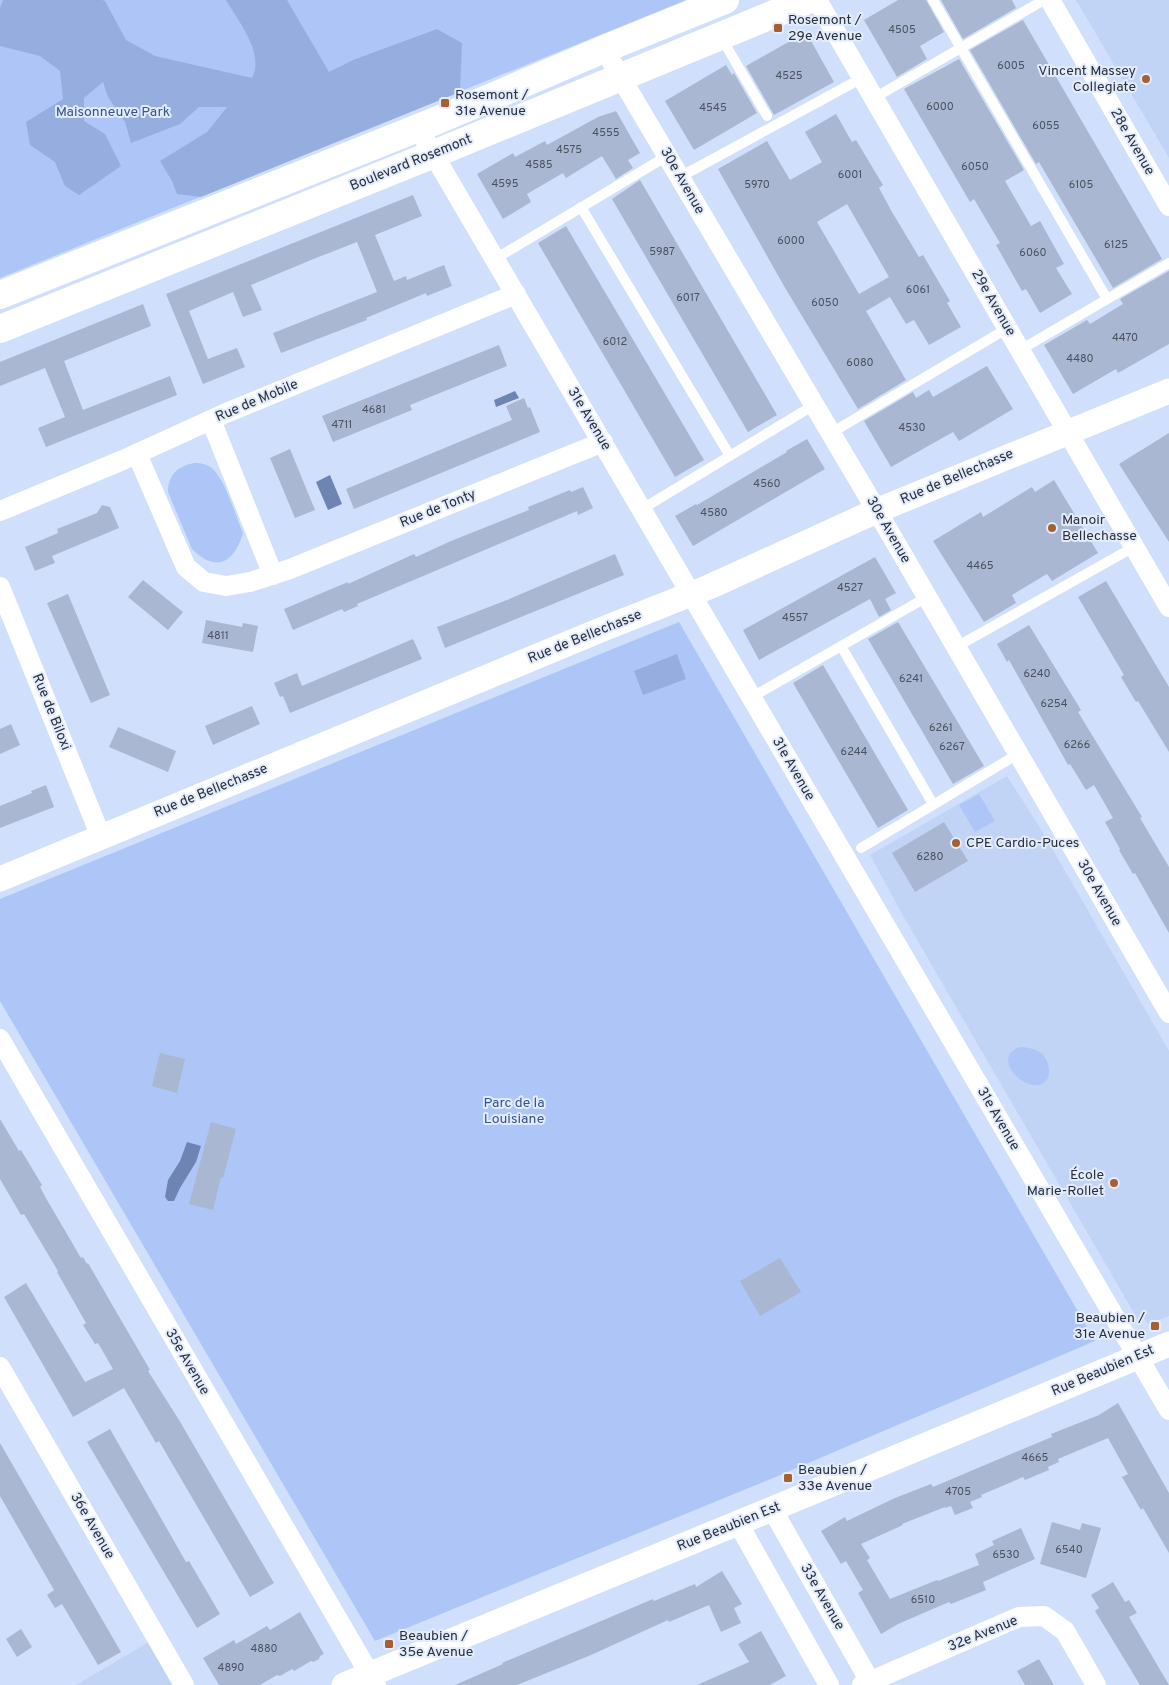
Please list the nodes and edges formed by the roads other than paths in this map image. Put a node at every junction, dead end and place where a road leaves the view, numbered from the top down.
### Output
1 (725, 0) edge
2 (808, 0) edge
3 (817, 0) edge
4 (933, 0) edge
5 (1044, 0) edge
6 (1050, 0) edge
7 (720, 36) junction
8 (961, 48) junction
9 (604, 49) junction
10 (621, 77) junction
11 (862, 78) junction
12 (874, 98) junction
13 (768, 116) dead end
14 (418, 128) junction
15 (434, 154) junction
16 (667, 156) junction
17 (680, 178) junction
18 (1169, 206) edge
19 (581, 207) junction
20 (495, 259) junction
21 (1169, 263) edge
22 (516, 294) junction
23 (0, 295) edge
24 (1107, 299) junction
25 (7, 326) edge
26 (1008, 328) junction
27 (1020, 350) junction
28 (1169, 391) edge
29 (814, 405) junction
30 (211, 420) junction
31 (1068, 432) junction
32 (830, 433) junction
33 (602, 442) junction
34 (137, 454) junction
35 (730, 456) junction
36 (642, 509) junction
37 (0, 511) edge
38 (876, 511) junction
39 (1134, 547) junction
40 (273, 575) junction
41 (0, 587) edge
42 (691, 594) junction
43 (927, 597) junction
44 (1169, 606) edge
45 (841, 646) junction
46 (956, 647) junction
47 (752, 698) junction
48 (1018, 754) junction
49 (933, 804) junction
50 (102, 836) junction
51 (861, 848) dead end
52 (0, 879) edge
53 (1169, 1013) edge
54 (0, 1039) edge
55 (1169, 1344) edge
56 (1138, 1357) junction
57 (0, 1367) edge
58 (1169, 1410) edge
59 (772, 1509) junction
60 (738, 1523) junction
61 (373, 1680) edge
62 (868, 1684) edge
63 (184, 1685) edge
64 (344, 1685) edge
65 (829, 1685) edge
66 (1096, 1685) edge

1 - 9 main road, Boulevard Rosemont
2 - 7 main road, Boulevard Rosemont
3 - 11 street, 29e Avenue
4 - 8 lane
5 - 8 lane
6 - 18 street, 28e Avenue
7 - 10 main road, Boulevard Rosemont
7 - 13 lane
8 - 12 lane
8 - 24 lane
9 - 10 street, 30e Avenue
9 - 14 main road, Boulevard Rosemont
10 - 15 main road, Boulevard Rosemont
10 - 16 street, 30e Avenue
11 - 12 street, 29e Avenue
11 - 17 lane
12 - 26 street, 29e Avenue
14 - 15 street, 31e Avenue
14 - 23 main road, Boulevard Rosemont
15 - 20 street, 31e Avenue
15 - 25 main road, Boulevard Rosemont
16 - 17 street, 30e Avenue
16 - 19 lane
17 - 29 street, 30e Avenue
19 - 20 lane
19 - 35 lane
20 - 22 street, 31e Avenue
21 - 24 lane
22 - 30 street, Rue de Mobile
22 - 33 street, 31e Avenue
23 - 25 main road, Boulevard Rosemont
24 - 27 lane
26 - 27 street, 29e Avenue
26 - 32 lane
27 - 31 street, 29e Avenue
28 - 31 street, Rue de Bellechasse
29 - 32 street, 30e Avenue
29 - 35 lane
30 - 34 street, Rue de Mobile
30 - 40 street
31 - 38 street, Rue de Bellechasse
31 - 39 street, 29e Avenue
32 - 38 street, 30e Avenue
33 - 36 street, 31e Avenue
33 - 40 street, Rue de Tonty
34 - 37 street, Rue de Mobile
34 - 40 street, Rue de Tonty
35 - 36 lane
36 - 42 street, 31e Avenue
38 - 42 street, Rue de Bellechasse
38 - 43 street, 30e Avenue
39 - 44 street, 29e Avenue
39 - 46 lane
41 - 50 street, Rue de Biloxi
42 - 47 street, 31e Avenue
42 - 50 street, Rue de Bellechasse
43 - 45 lane
43 - 46 street, 30e Avenue
45 - 47 lane
45 - 49 lane
46 - 48 street, 30e Avenue
47 - 56 street, 31e Avenue
48 - 49 lane
48 - 53 street, 30e Avenue
49 - 51 lane
50 - 52 street, Rue de Bellechasse
54 - 61 street, 35e Avenue
55 - 56 street, Rue Beaubien Est
56 - 58 street, 31e Avenue
56 - 59 street, Rue Beaubien Est
57 - 63 street, 36e Avenue
59 - 60 street, Rue Beaubien Est
59 - 62 street, 33e Avenue
60 - 61 street, Rue Beaubien Est
60 - 65 street
61 - 64 street, Rue Beaubien Est
62 - 66 street, 32e Avenue

